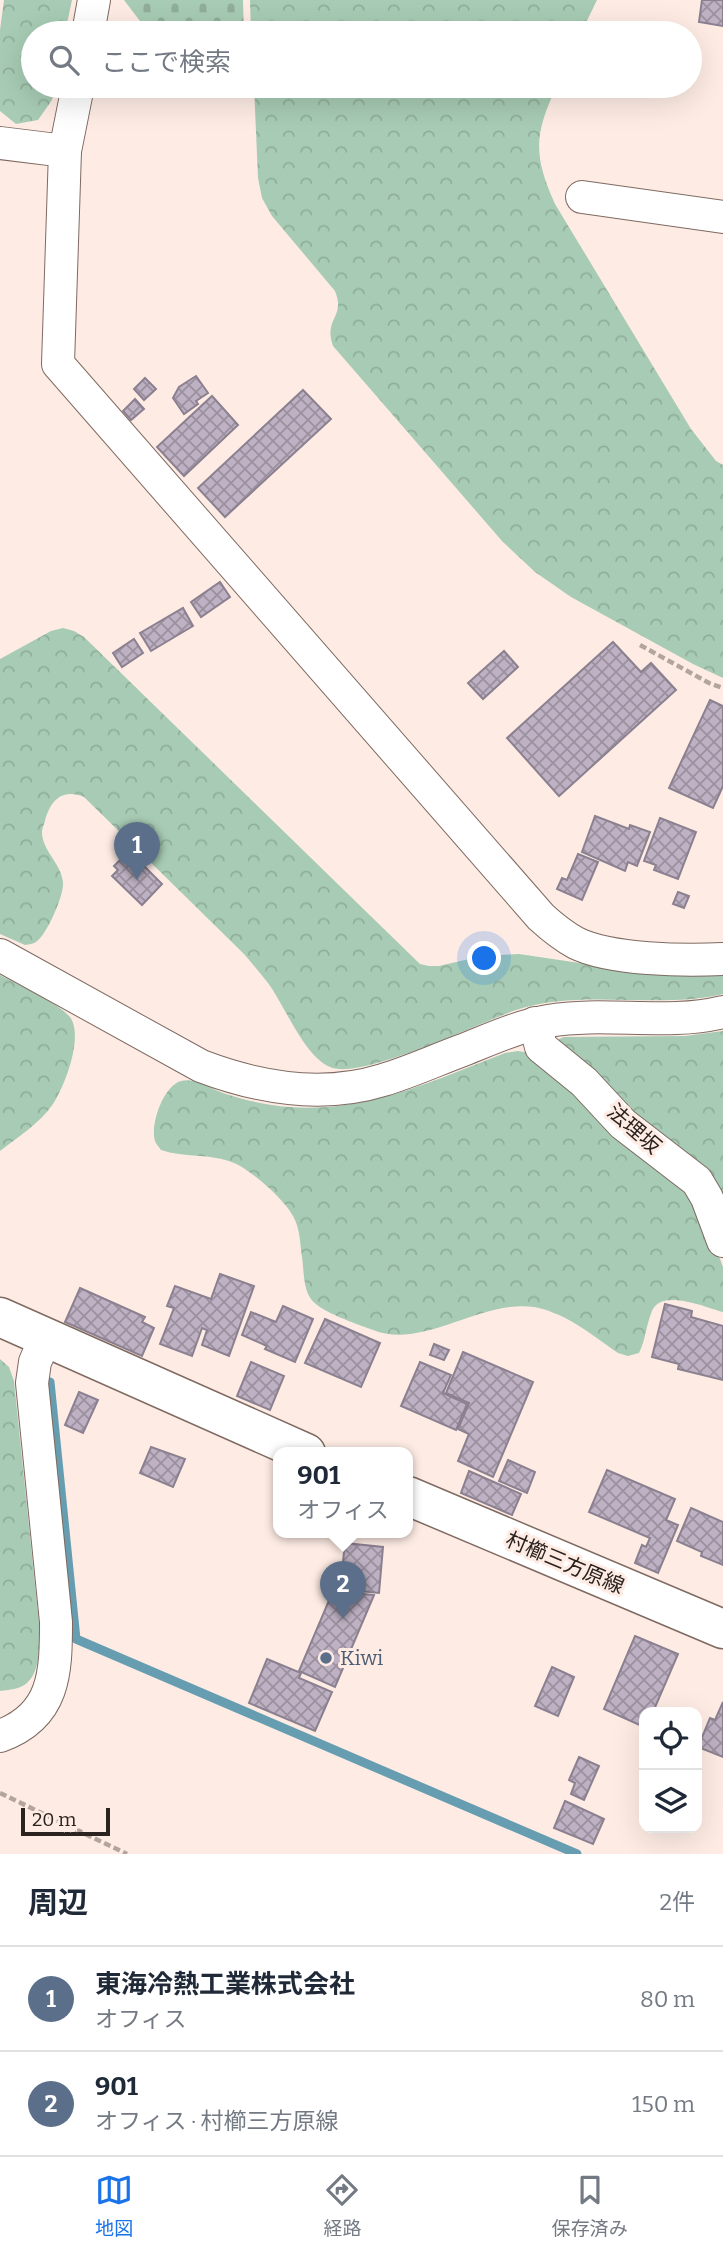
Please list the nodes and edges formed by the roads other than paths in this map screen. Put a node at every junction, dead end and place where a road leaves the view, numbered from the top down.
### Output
1 (94, 0) edge
2 (90, 21) edge
3 (73, 98) edge
4 (0, 143) edge
5 (54, 149) junction
6 (582, 197) dead end
7 (723, 217) edge
8 (0, 955) edge
9 (723, 959) edge
10 (723, 1012) edge
11 (535, 1023) junction
12 (723, 1241) edge
13 (0, 1318) edge
14 (45, 1339) junction
15 (292, 1447) edge
16 (413, 1498) edge
17 (723, 1629) edge
18 (0, 1735) edge

1 - 2 street
3 - 5 street
4 - 5 street
5 - 9 street
6 - 7 street
8 - 11 street
10 - 11 street
11 - 12 street, 法理坂
13 - 14 main road
14 - 15 main road
14 - 18 street
16 - 17 main road, 村櫛三方原線

